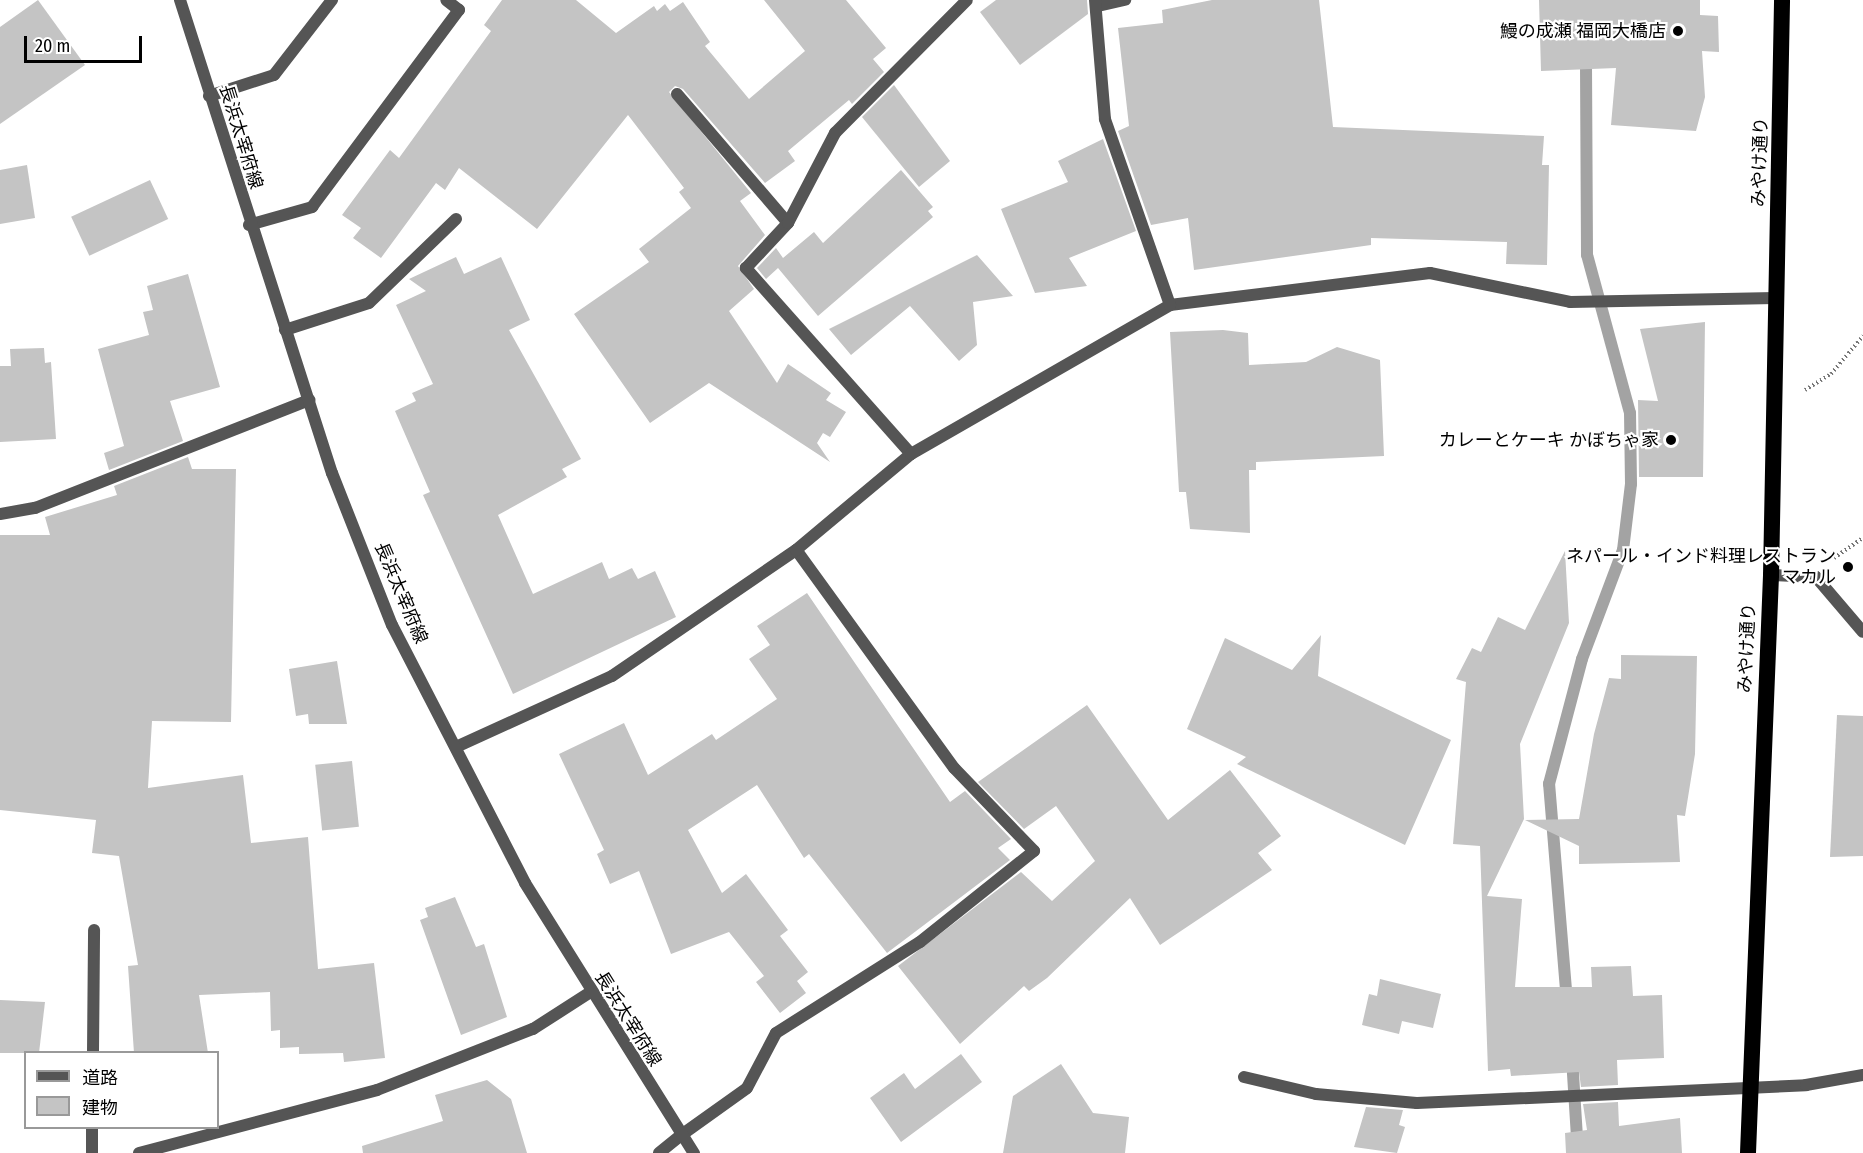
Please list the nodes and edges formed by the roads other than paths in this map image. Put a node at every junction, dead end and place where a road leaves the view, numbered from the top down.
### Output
1 (180, 0) edge
2 (332, 0) edge
3 (446, 0) edge
4 (967, 0) edge
5 (1125, 0) edge
6 (1782, 0) edge
7 (1097, 3) edge
8 (677, 94) dead end
9 (209, 96) junction
10 (456, 219) dead end
11 (788, 223) junction
12 (249, 225) junction
13 (1775, 298) junction
14 (1170, 305) junction
15 (285, 330) junction
16 (309, 400) junction
17 (911, 454) junction
18 (0, 514) edge
19 (796, 550) junction
20 (1770, 575) junction
21 (1863, 632) edge
22 (456, 747) junction
23 (94, 930) dead end
24 (589, 993) junction
25 (93, 1051) edge
26 (1863, 1075) edge
27 (1244, 1077) dead end
28 (1750, 1088) junction
29 (92, 1129) edge
30 (680, 1136) junction
31 (92, 1153) edge
32 (139, 1153) edge
33 (659, 1153) edge
34 (694, 1153) edge
35 (1748, 1153) edge

1 - 9 street, 長浜太宰府線
2 - 9 street
3 - 12 street
4 - 11 street
5 - 7 street
6 - 13 highway, みやけ通り
7 - 14 street
8 - 11 street
9 - 12 street, 長浜太宰府線
10 - 15 street
11 - 17 street
12 - 15 street, 長浜太宰府線
13 - 14 street
13 - 20 highway, みやけ通り
14 - 17 street
15 - 16 street, 長浜太宰府線
16 - 18 street
16 - 22 street, 長浜太宰府線
17 - 19 street
19 - 22 street
19 - 30 street
20 - 21 street
20 - 28 highway, みやけ通り
22 - 24 street, 長浜太宰府線
23 - 25 street
24 - 30 street, 長浜太宰府線
24 - 32 street
26 - 28 street
27 - 28 street
28 - 35 highway, みやけ通り
29 - 31 street
30 - 33 street
30 - 34 street, 長浜太宰府線

